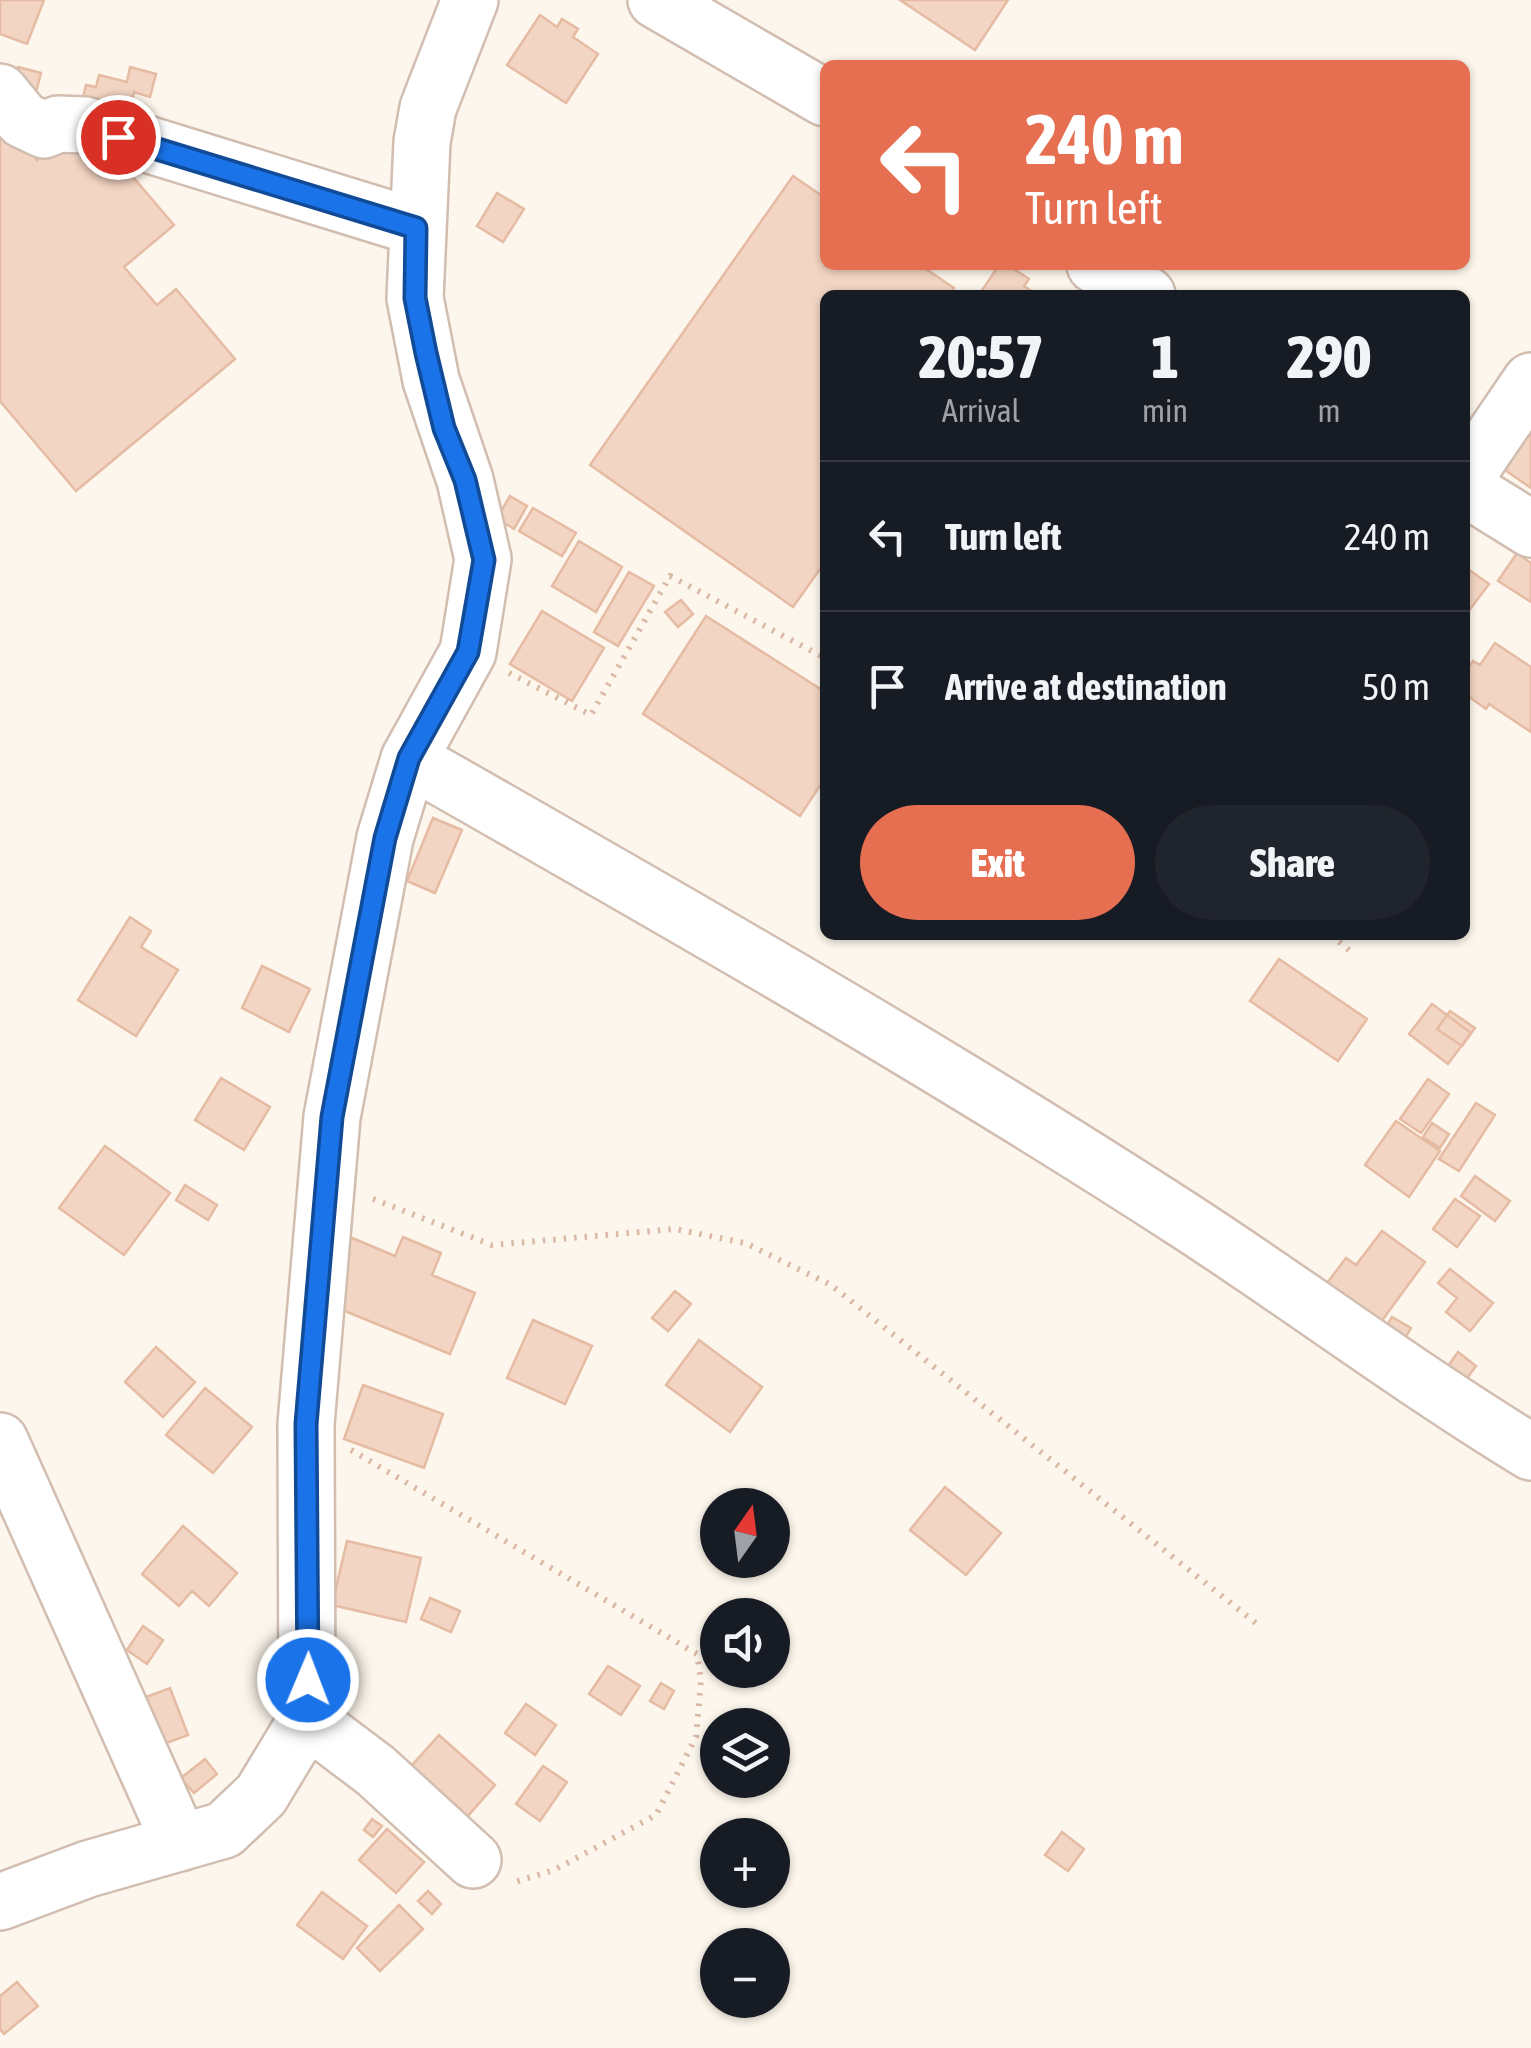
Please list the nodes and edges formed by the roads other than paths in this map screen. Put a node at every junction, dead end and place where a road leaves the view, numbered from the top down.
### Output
1 (470, 0) edge
2 (656, 0) edge
3 (0, 92) edge
4 (820, 95) edge
5 (416, 228) junction
6 (1104, 270) edge
7 (1138, 290) edge
8 (1531, 381) edge
9 (1470, 471) edge
10 (1470, 491) edge
11 (1531, 529) edge
12 (409, 758) junction
13 (0, 1442) edge
14 (1531, 1452) edge
15 (307, 1718) junction
16 (180, 1843) junction
17 (472, 1860) road end
18 (0, 1902) edge

1 - 5 street
2 - 4 street
3 - 5 street
5 - 12 street
6 - 7 street
8 - 9 street
10 - 11 street
12 - 14 street
12 - 15 street
13 - 16 street
15 - 16 street
15 - 17 street
16 - 18 street

